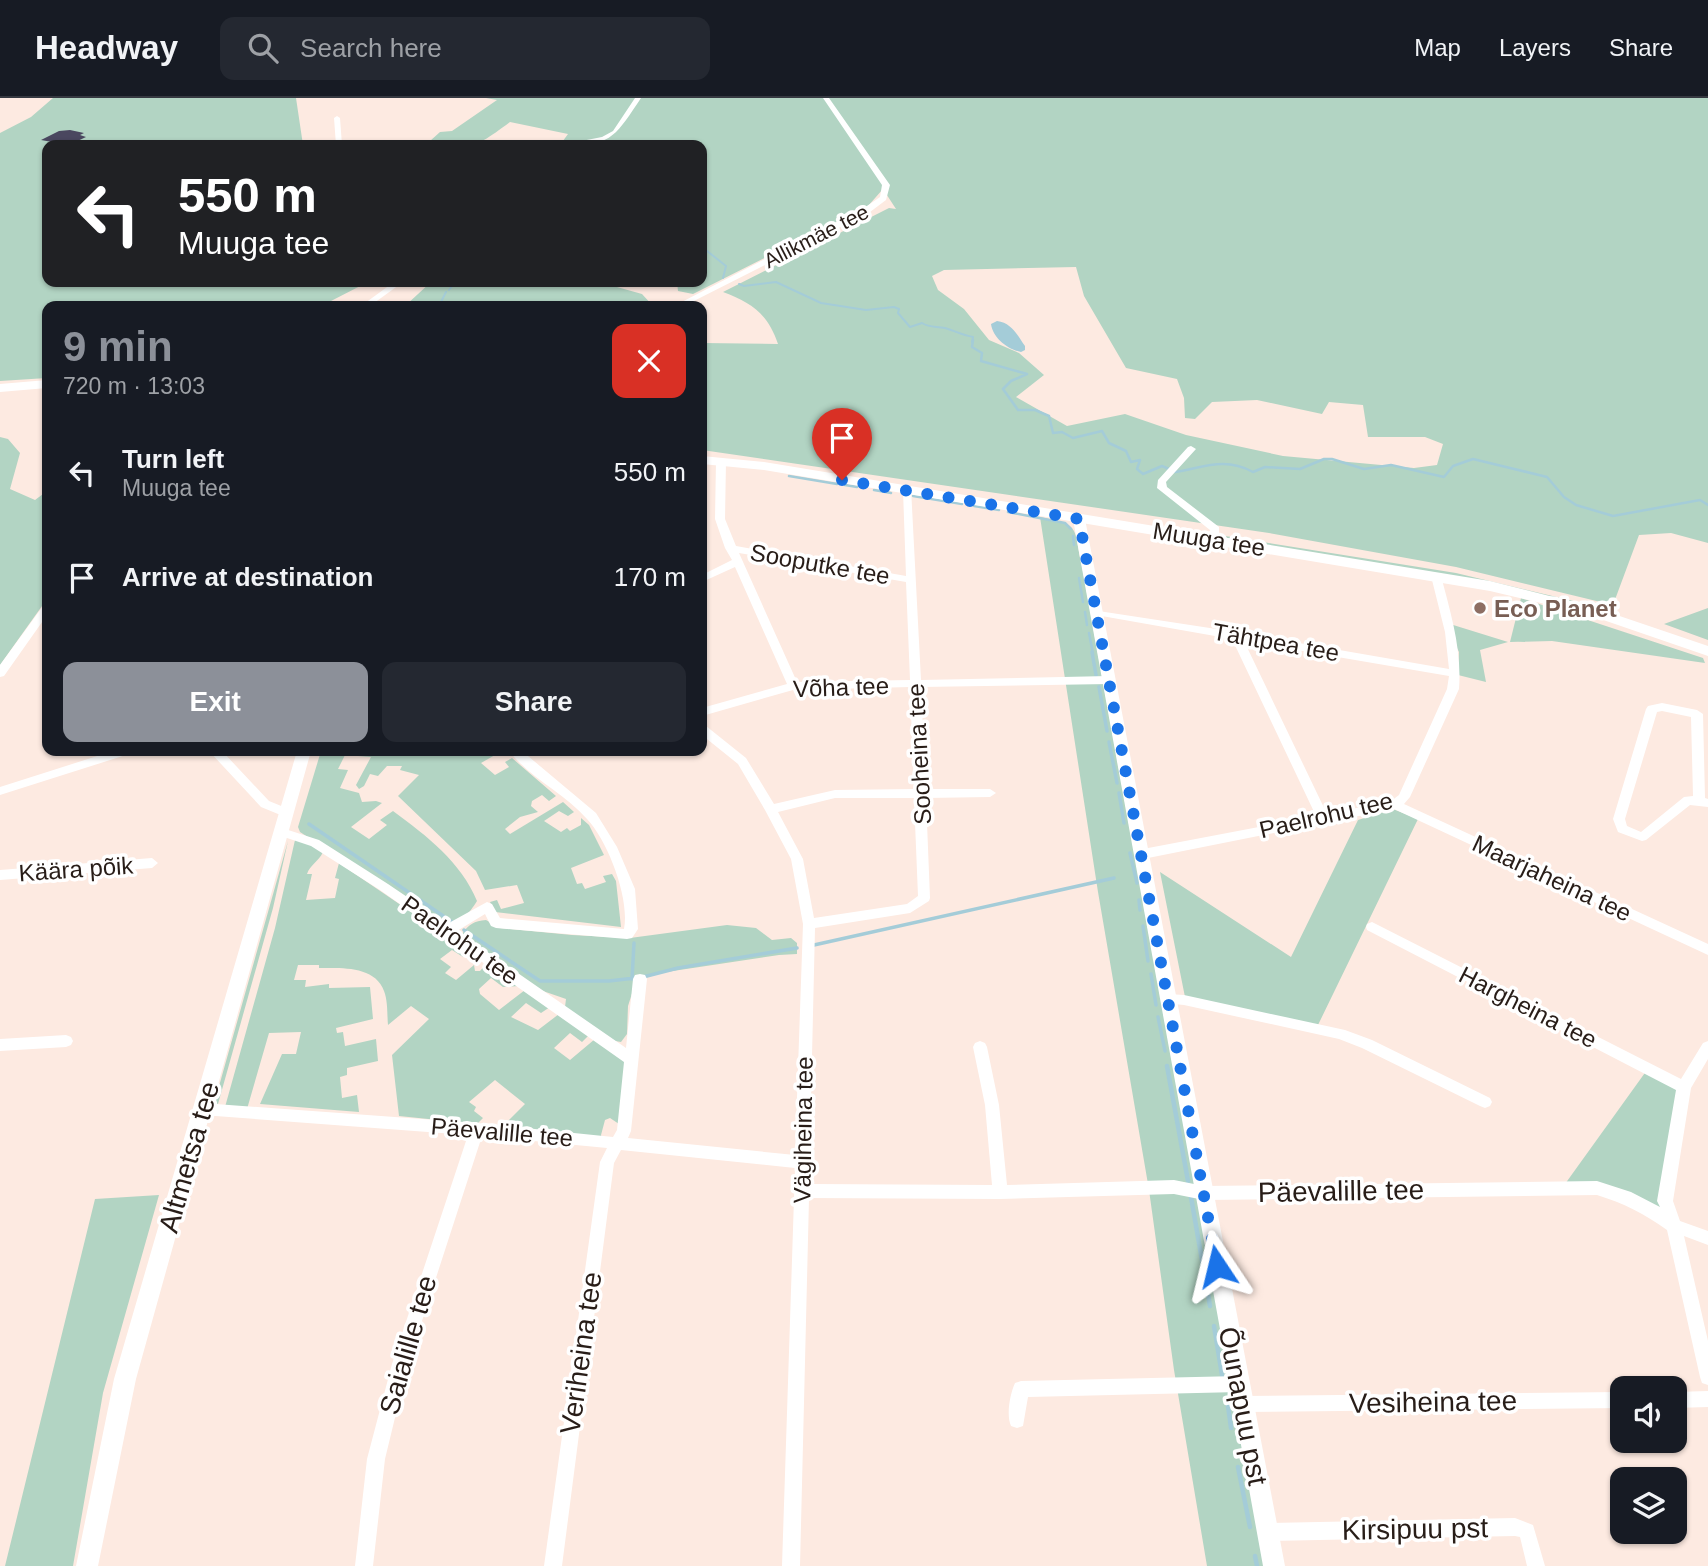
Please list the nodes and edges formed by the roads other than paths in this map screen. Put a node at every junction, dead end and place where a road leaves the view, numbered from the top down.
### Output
1 (638, 98) edge
2 (826, 98) edge
3 (337, 118) dead end
4 (339, 140) edge
5 (597, 140) edge
6 (392, 287) edge
7 (372, 301) edge
8 (688, 301) edge
9 (42, 384) edge
10 (0, 388) edge
11 (1191, 449) dead end
12 (707, 460) edge
13 (721, 461) junction
14 (908, 490) junction
15 (1079, 519) junction
16 (1214, 540) junction
17 (730, 548) junction
18 (738, 561) junction
19 (707, 576) edge
20 (1436, 576) junction
21 (911, 580) junction
22 (1096, 612) junction
23 (42, 615) edge
24 (1236, 635) junction
25 (1708, 651) edge
26 (0, 673) edge
27 (1455, 674) junction
28 (1109, 680) junction
29 (916, 685) junction
30 (793, 686) junction
31 (707, 711) edge
32 (707, 733) edge
33 (102, 756) edge
34 (220, 756) edge
35 (303, 756) edge
36 (521, 756) edge
37 (0, 791) edge
38 (922, 793) junction
39 (990, 793) dead end
40 (1704, 802) edge
41 (1395, 805) junction
42 (771, 809) junction
43 (1322, 817) junction
44 (285, 822) junction
45 (1143, 854) junction
46 (152, 863) dead end
47 (0, 875) edge
48 (809, 924) junction
49 (1373, 927) dead end
50 (448, 930) junction
51 (1708, 950) edge
52 (640, 979) dead end
53 (1168, 999) junction
54 (66, 1041) dead end
55 (0, 1045) edge
56 (980, 1047) dead end
57 (1707, 1053) edge
58 (631, 1059) junction
59 (1684, 1087) junction
60 (1485, 1102) dead end
61 (202, 1109) junction
62 (477, 1129) junction
63 (617, 1143) junction
64 (801, 1162) junction
65 (802, 1191) junction
66 (1000, 1192) junction
67 (1204, 1193) junction
68 (1674, 1226) junction
69 (1708, 1238) edge
70 (1708, 1377) edge
71 (1239, 1384) junction
72 (1708, 1399) edge
73 (1610, 1400) edge
74 (1687, 1400) edge
75 (1243, 1404) junction
76 (1017, 1420) dead end
77 (1266, 1532) junction
78 (87, 1566) edge
79 (364, 1566) edge
80 (553, 1566) edge
81 (791, 1566) edge
82 (1274, 1566) edge
83 (1536, 1566) edge

1 - 5 street
2 - 8 street, Allikmäe tee
3 - 4 street
6 - 7 street
9 - 10 main road
11 - 16 street
12 - 13 main road, Muuga tee
13 - 14 main road, Muuga tee
13 - 17 street
14 - 15 main road, Muuga tee
14 - 21 street, Sooheina tee
15 - 16 main road, Muuga tee
15 - 22 street, Õunapuu pst
16 - 20 main road, Muuga tee
17 - 18 street
17 - 21 street, Sooputke tee
18 - 19 street
18 - 30 street
20 - 25 main road, Muuga tee
20 - 27 street, Paelrohu tee
21 - 29 street, Sooheina tee
22 - 24 street, Tähtpea tee
22 - 28 street, Õunapuu pst
23 - 26 street
24 - 27 street, Tähtpea tee
24 - 43 street
27 - 41 street, Paelrohu tee
28 - 29 street, Võha tee
28 - 45 street, Õunapuu pst
29 - 30 street, Võha tee
29 - 38 street, Sooheina tee
30 - 31 street, Võha tee
32 - 42 street, Vägiheina tee
33 - 37 street
34 - 44 street, Paelrohu tee
35 - 44 street, Altmetsa tee
36 - 50 street
38 - 39 street
38 - 42 street
38 - 48 street, Sooheina tee
40 - 40 street
41 - 43 street, Paelrohu tee
41 - 51 street, Maarjaheina tee
42 - 48 street, Vägiheina tee
43 - 45 street, Paelrohu tee
44 - 50 street, Paelrohu tee
44 - 61 street, Altmetsa tee
45 - 53 street, Õunapuu pst
46 - 47 street, Käära põik
48 - 64 street, Vägiheina tee
49 - 59 street, Hargheina tee
50 - 58 street, Paelrohu tee
52 - 58 street
53 - 60 street
53 - 67 street, Õunapuu pst
54 - 55 street
56 - 66 street
57 - 59 street
58 - 63 street
59 - 68 street
61 - 62 street, Päevalille tee
61 - 78 street, Altmetsa tee
62 - 63 street, Päevalille tee
62 - 79 street, Saialille tee
63 - 64 street, Päevalille tee
63 - 80 street, Veriheina tee
64 - 65 street, Vägiheina tee
65 - 66 street, Päevalille tee
65 - 81 street, Vägiheina tee
66 - 67 street, Päevalille tee
67 - 68 street, Päevalille tee
67 - 71 street, Õunapuu pst
68 - 69 street, Päevalille tee
68 - 70 street
71 - 75 street, Õunapuu pst
71 - 76 street
72 - 74 street
73 - 75 street, Vesiheina tee
75 - 77 street, Õunapuu pst
77 - 82 street, Õunapuu pst
77 - 83 street, Kirsipuu pst

